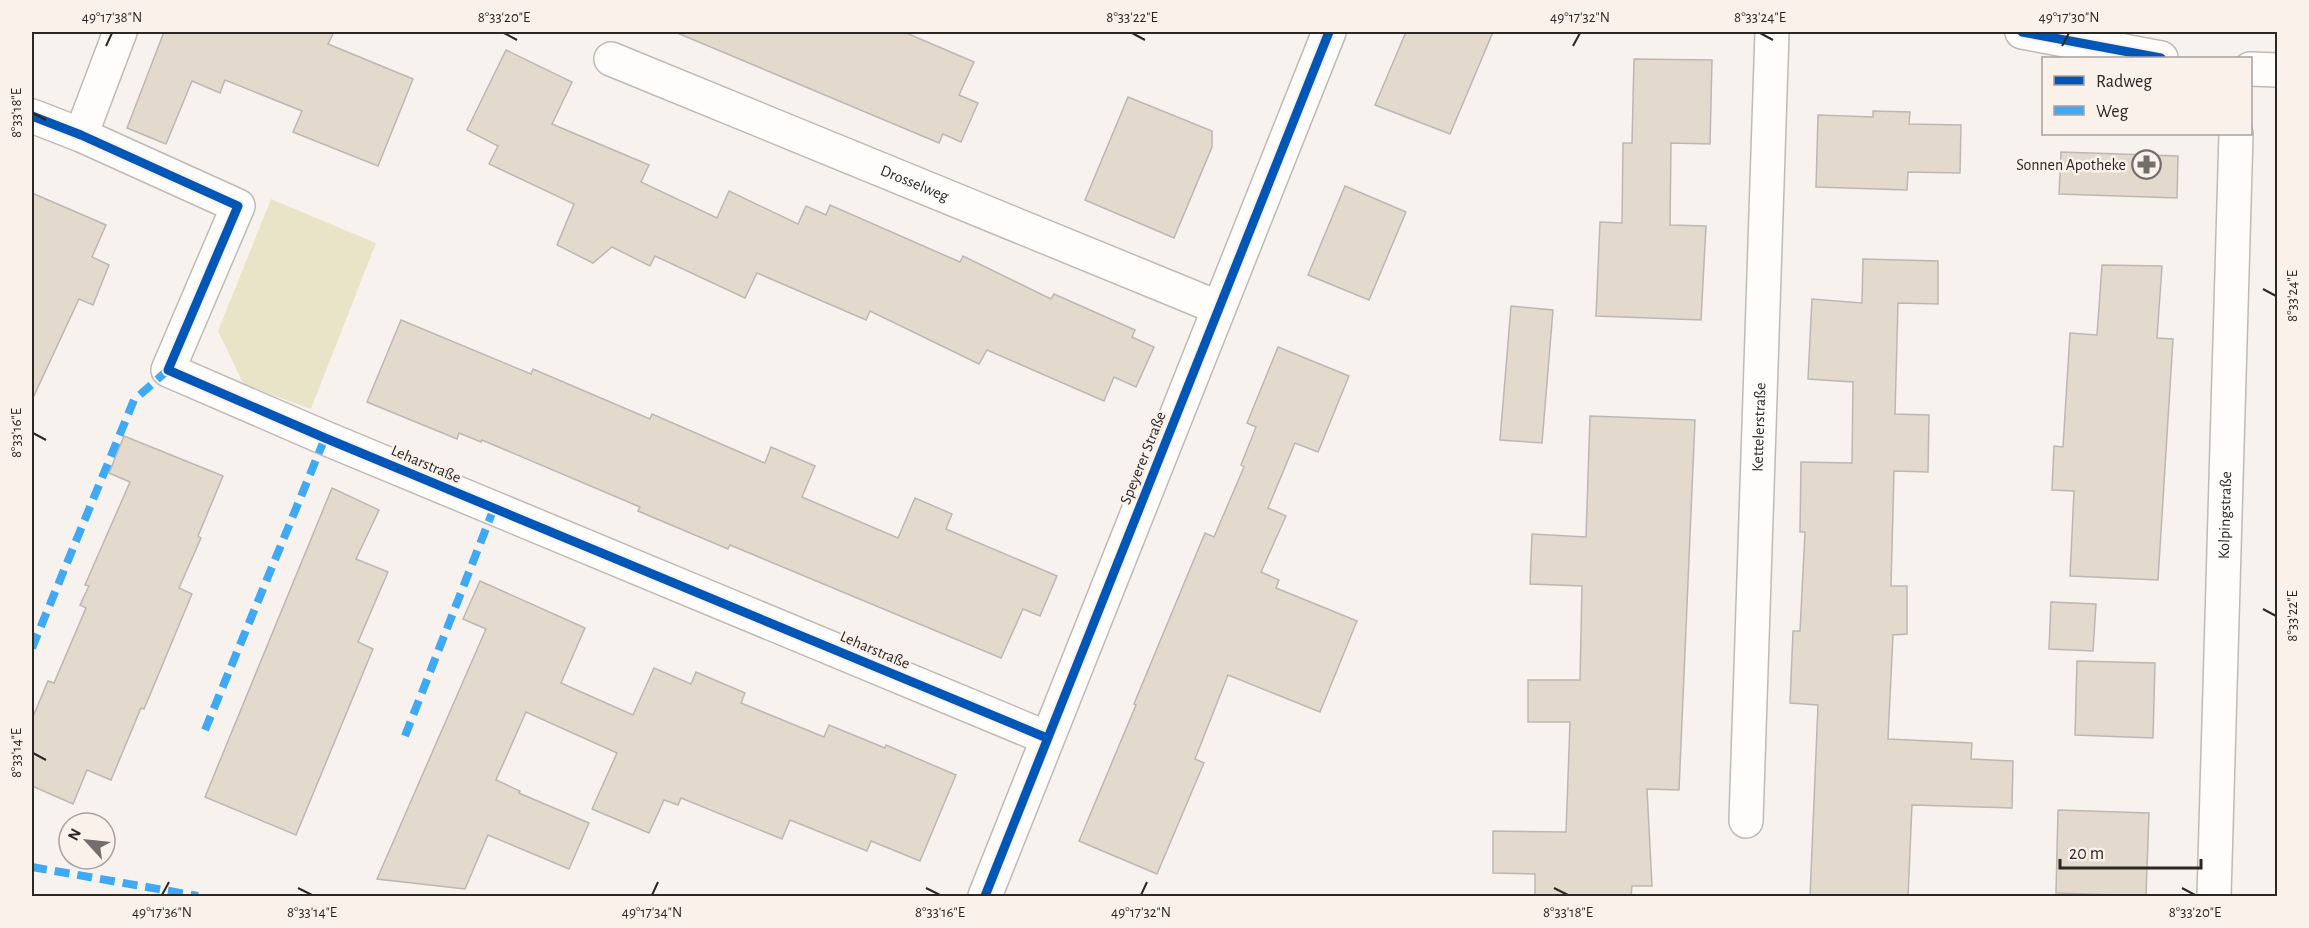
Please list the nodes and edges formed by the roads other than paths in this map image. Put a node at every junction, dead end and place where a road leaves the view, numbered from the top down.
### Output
1 (120, 32) edge
2 (1329, 32) edge
3 (1772, 32) edge
4 (2022, 32) edge
5 (2156, 57) edge
6 (611, 59) dead end
7 (2252, 69) edge
8 (2277, 70) edge
9 (32, 116) edge
10 (81, 135) junction
11 (2236, 135) edge
12 (1219, 308) junction
13 (1047, 738) junction
14 (1746, 820) dead end
15 (985, 897) edge
16 (2214, 897) edge

1 - 10 street
2 - 12 street, Speyerer Straße
3 - 14 street, Kettelerstraße
4 - 5 street
6 - 12 street, Drosselweg
7 - 8 street
9 - 10 street, Leharstraße
10 - 13 street, Leharstraße
11 - 16 street, Kolpingstraße
12 - 13 street, Speyerer Straße
13 - 15 street, Speyerer Straße

